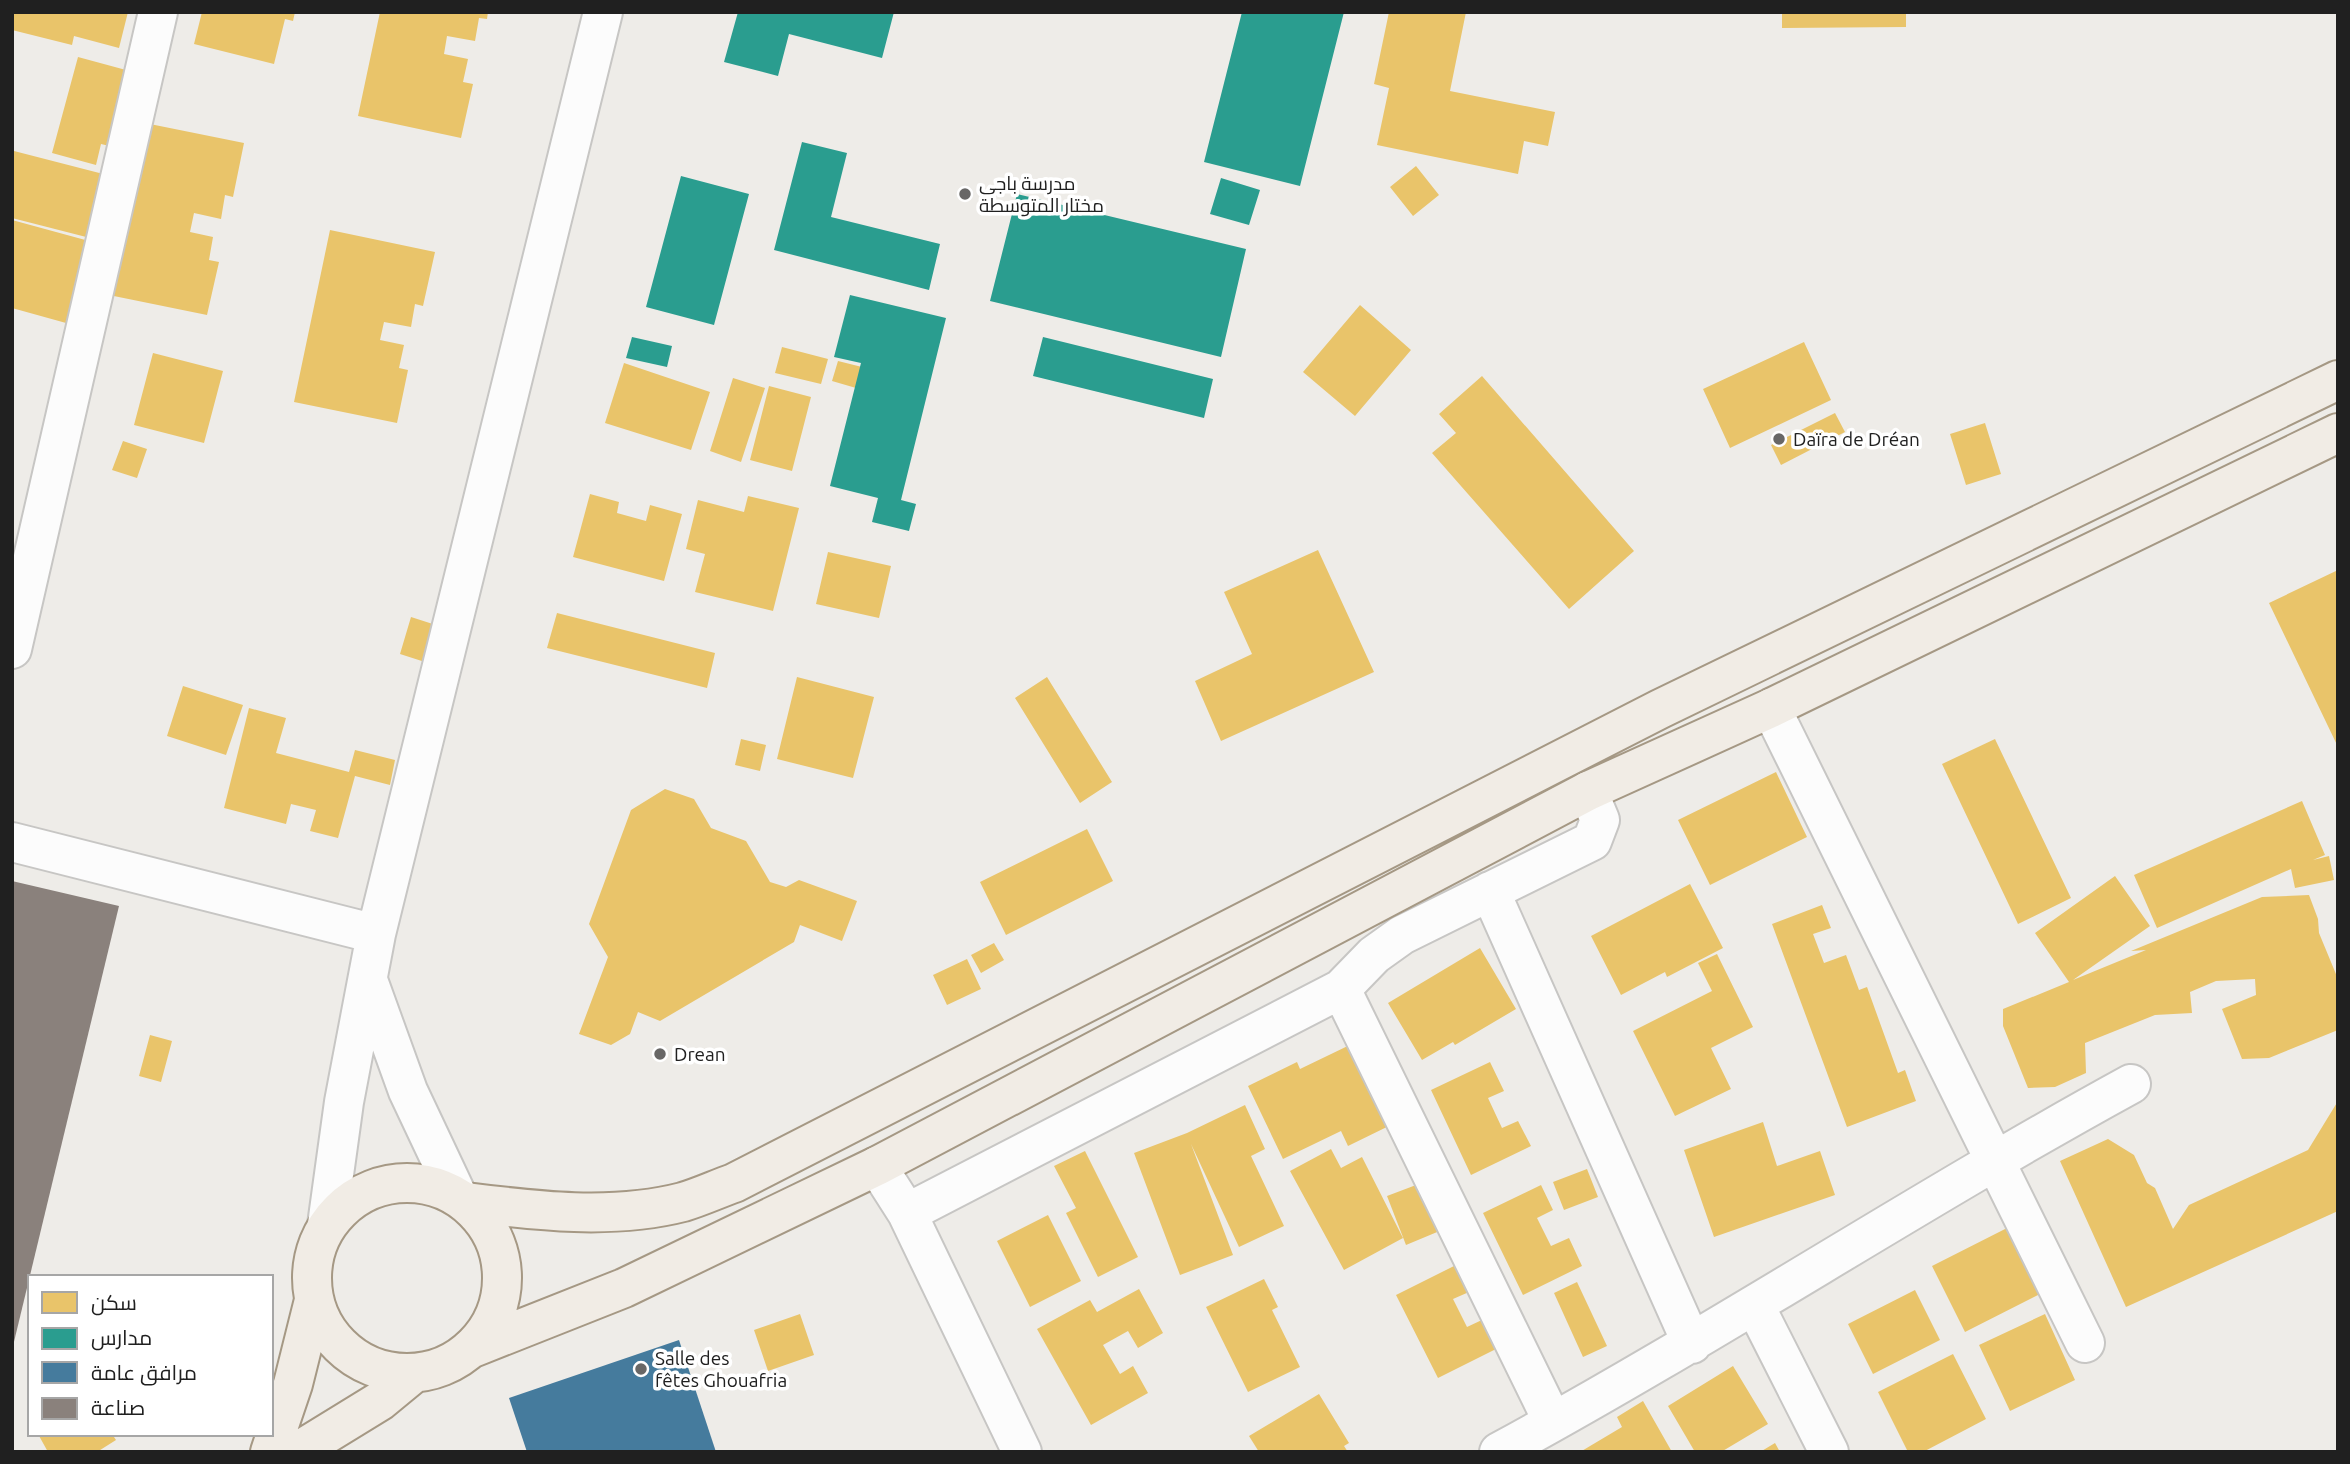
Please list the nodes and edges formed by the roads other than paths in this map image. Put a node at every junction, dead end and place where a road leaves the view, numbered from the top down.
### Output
1 (158, 12) edge
2 (603, 12) edge
3 (2338, 380) edge
4 (2338, 433) edge
5 (12, 649) edge
6 (1771, 708) junction
7 (1588, 791) junction
8 (12, 842) edge
9 (1490, 891) junction
10 (376, 934) junction
11 (368, 981) junction
12 (1341, 989) junction
13 (2131, 1084) dead end
14 (1994, 1159) junction
15 (877, 1166) junction
16 (462, 1200) junction
17 (907, 1213) junction
18 (327, 1225) junction
19 (314, 1300) junction
20 (1755, 1306) junction
21 (2085, 1343) dead end
22 (1692, 1344) junction
23 (470, 1349) junction
24 (414, 1373) junction
25 (1553, 1422) junction
26 (270, 1452) edge
27 (296, 1452) edge
28 (1022, 1452) edge
29 (1499, 1452) edge
30 (1829, 1452) edge

1 - 5 street
2 - 10 street
3 - 16 main road
4 - 6 main road
6 - 7 main road
6 - 14 street
7 - 9 street
7 - 15 main road
8 - 10 street
9 - 12 street
9 - 22 street
10 - 11 street
11 - 16 street
11 - 18 street
12 - 17 street
12 - 25 street
13 - 14 street
14 - 20 street
14 - 21 street
15 - 17 street
15 - 23 main road
16 - 18 main road
16 - 23 main road
17 - 28 street
18 - 19 main road
19 - 24 main road
19 - 26 main road
20 - 22 street
20 - 30 street
22 - 25 street
23 - 24 main road
24 - 27 main road
25 - 29 street

